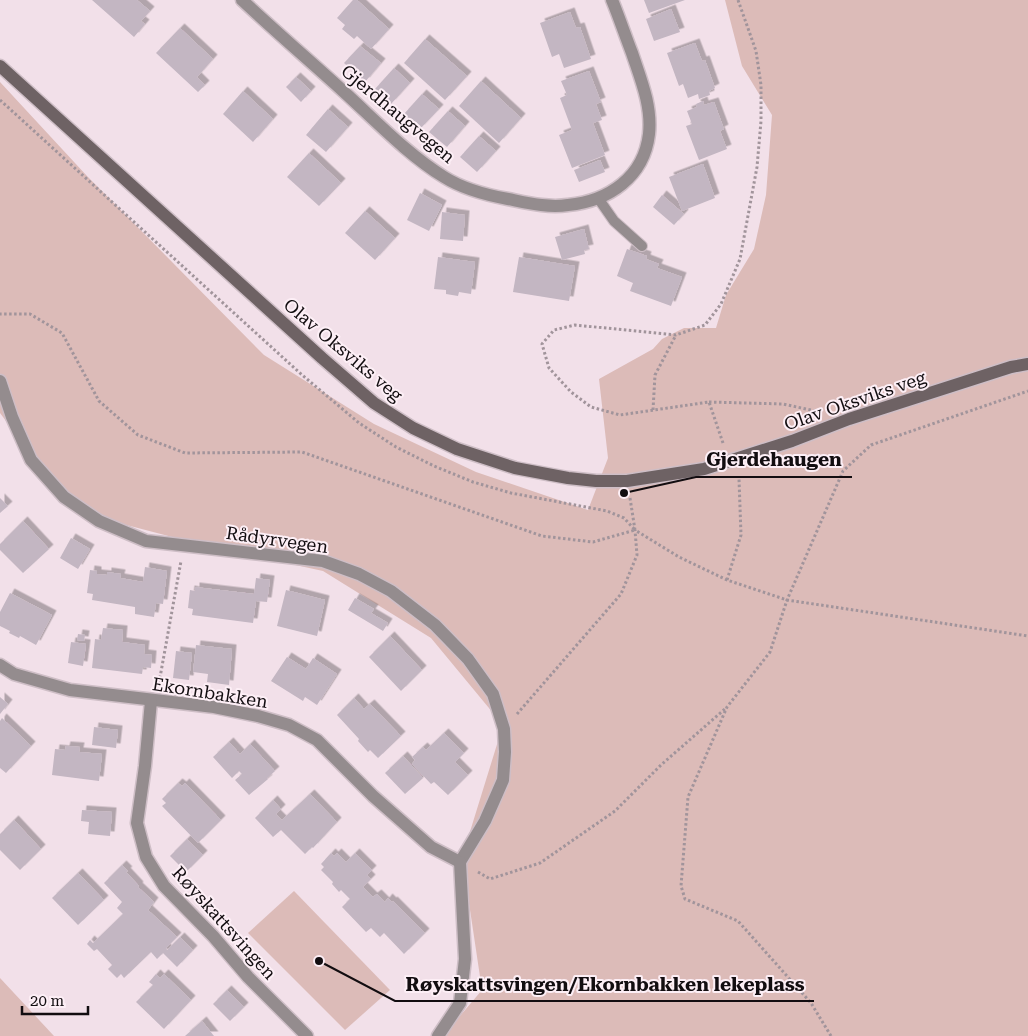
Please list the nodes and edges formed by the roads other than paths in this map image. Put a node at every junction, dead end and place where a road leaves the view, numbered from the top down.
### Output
1 (242, 0) edge
2 (612, 0) edge
3 (0, 66) edge
4 (598, 198) junction
5 (642, 246) dead end
6 (1028, 364) edge
7 (0, 380) edge
8 (0, 666) edge
9 (153, 701) junction
10 (460, 862) junction
11 (307, 1036) edge
12 (438, 1036) edge

1 - 4 street, Gjerdhaugvegen
2 - 4 street, Gjerdhaugvegen
3 - 6 street, Olav Oksviks veg
4 - 5 lane
7 - 10 street, Rådyrvegen
8 - 9 street, Ekornbakken
9 - 10 street, Ekornbakken
9 - 11 street, Røyskattsvingen
10 - 12 street

